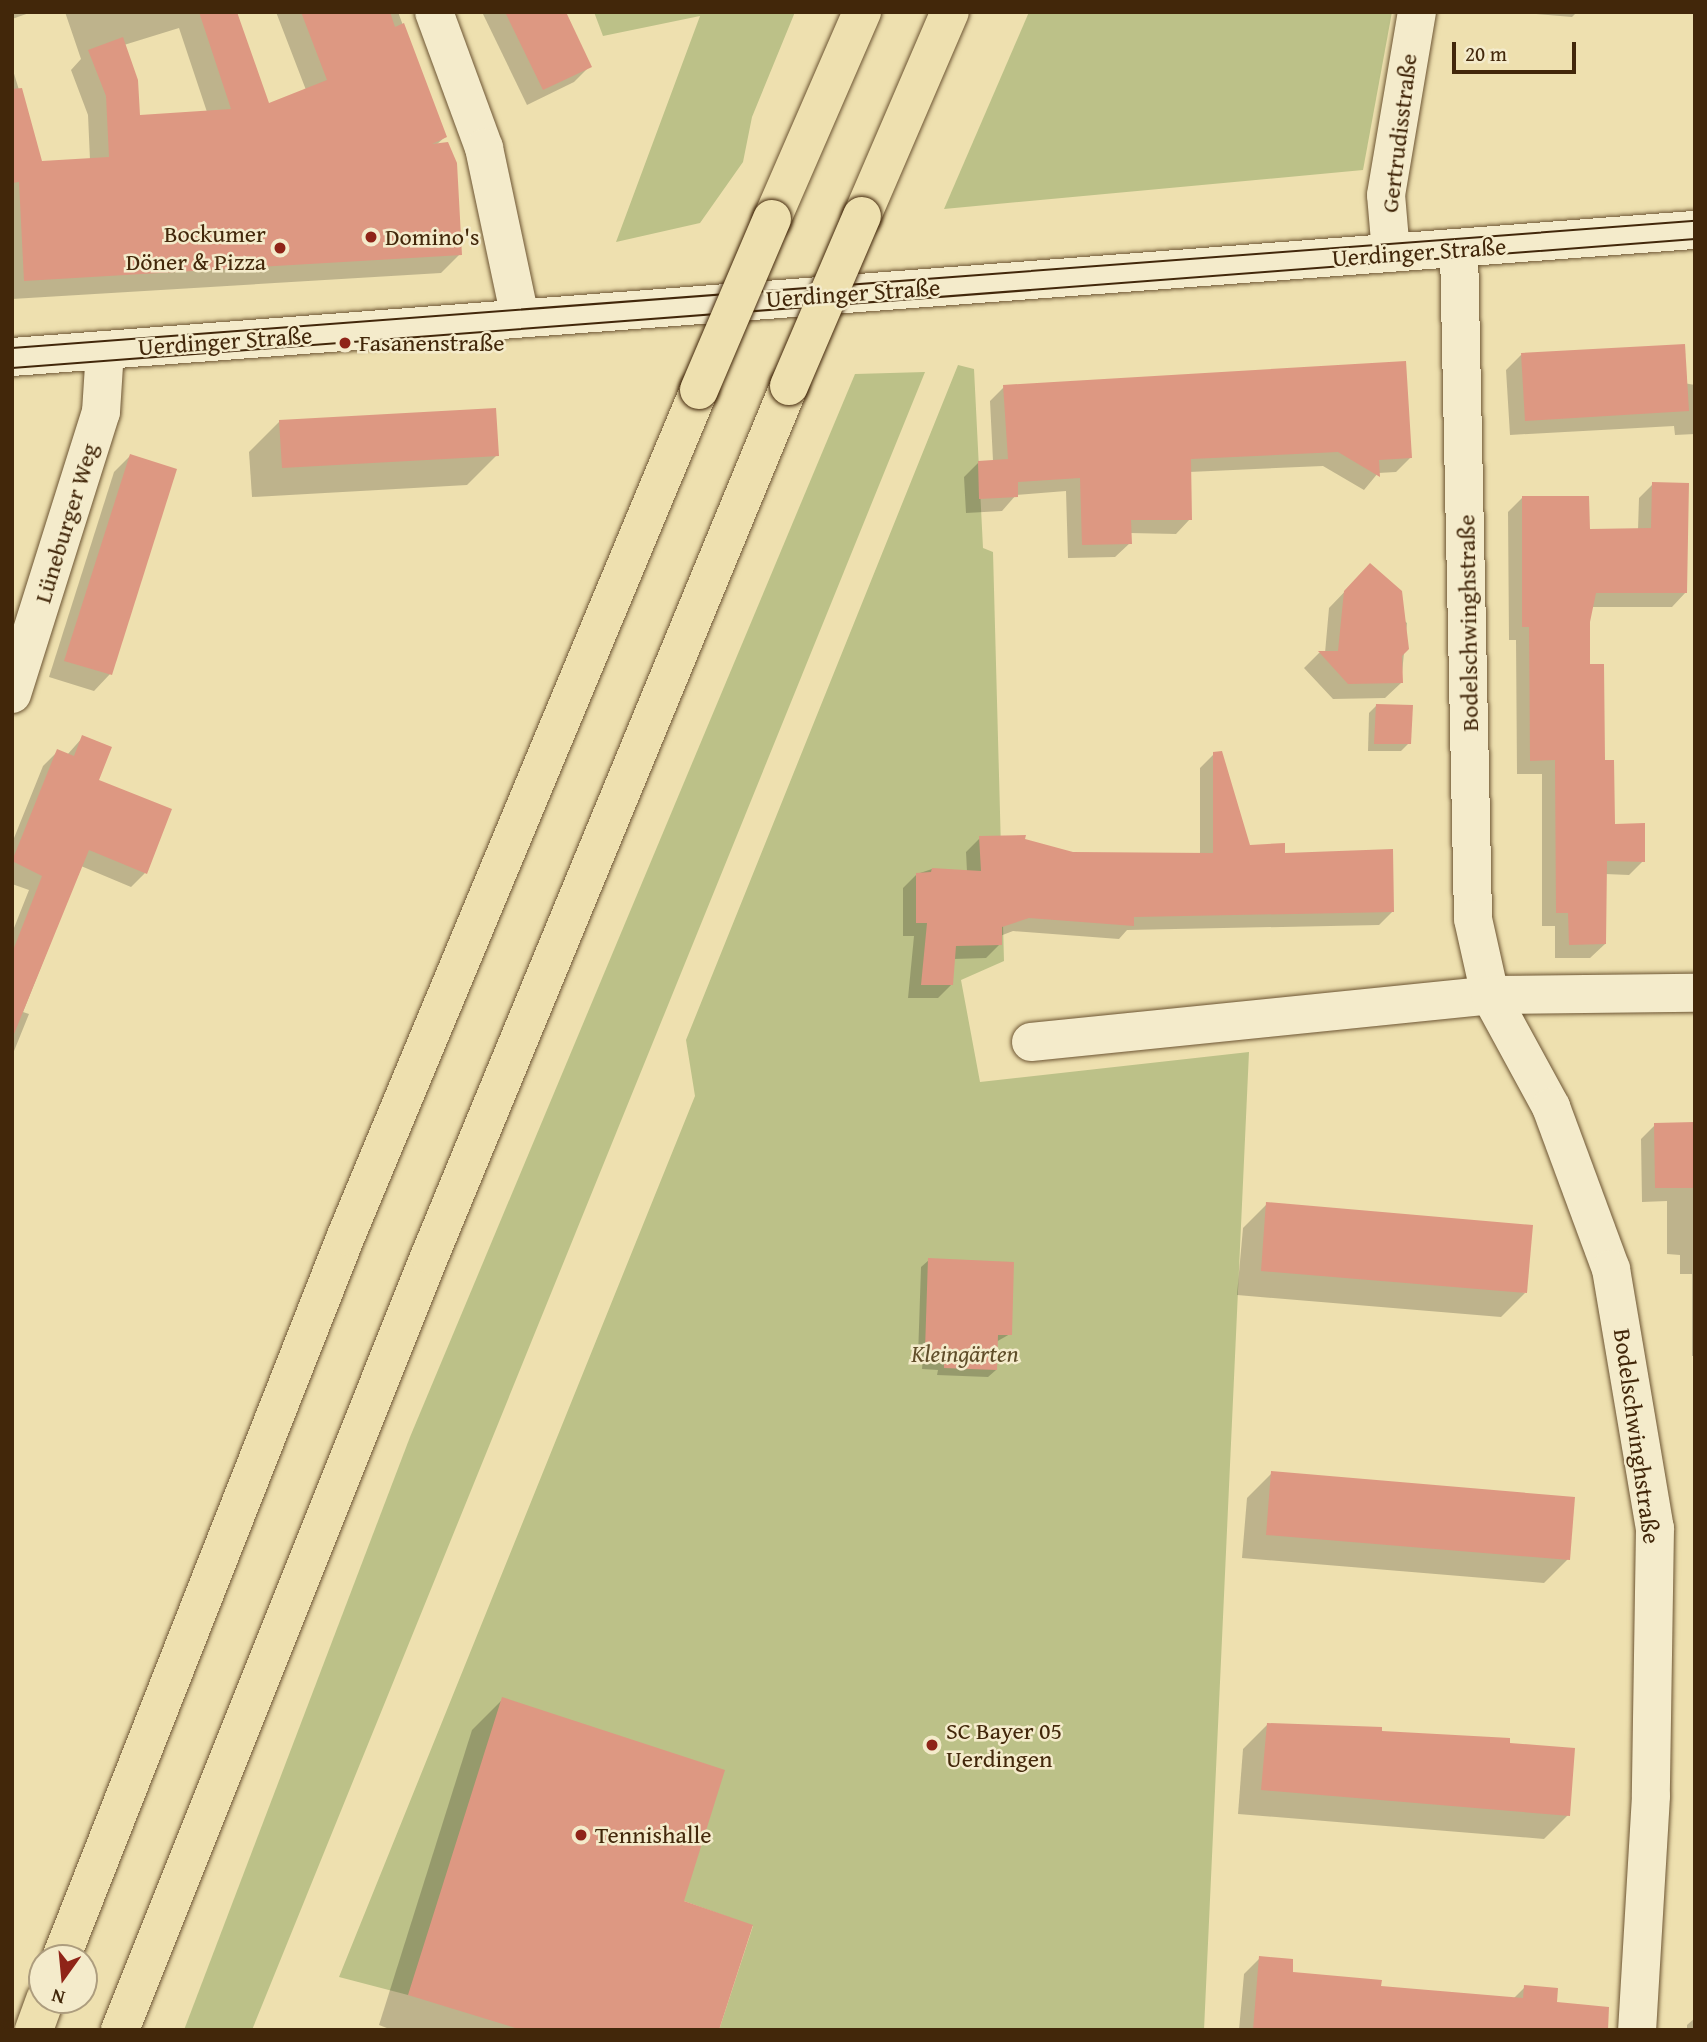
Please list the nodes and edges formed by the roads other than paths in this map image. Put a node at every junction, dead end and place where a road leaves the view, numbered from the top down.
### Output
1 (434, 12) edge
2 (862, 12) edge
3 (950, 12) edge
4 (1416, 12) edge
5 (1695, 230) edge
6 (1459, 249) junction
7 (1391, 253) junction
8 (520, 318) junction
9 (106, 350) junction
10 (12, 357) edge
11 (12, 694) edge
12 (1695, 993) edge
13 (1490, 995) junction
14 (1031, 1042) dead end
15 (67, 1944) edge
16 (120, 2030) edge
17 (1637, 2030) edge

1 - 8 street
2 - 15 highway, bridge
3 - 16 highway, bridge
4 - 7 street, Gertrudisstraße
5 - 6 street, Uerdinger Straße
6 - 7 street, Uerdinger Straße
6 - 13 street, Bodelschwinghstraße
7 - 8 street, Uerdinger Straße
8 - 9 street, Uerdinger Straße
9 - 10 street, Uerdinger Straße
9 - 11 street, Lüneburger Weg
12 - 13 street
13 - 14 street
13 - 17 street, Bodelschwinghstraße

